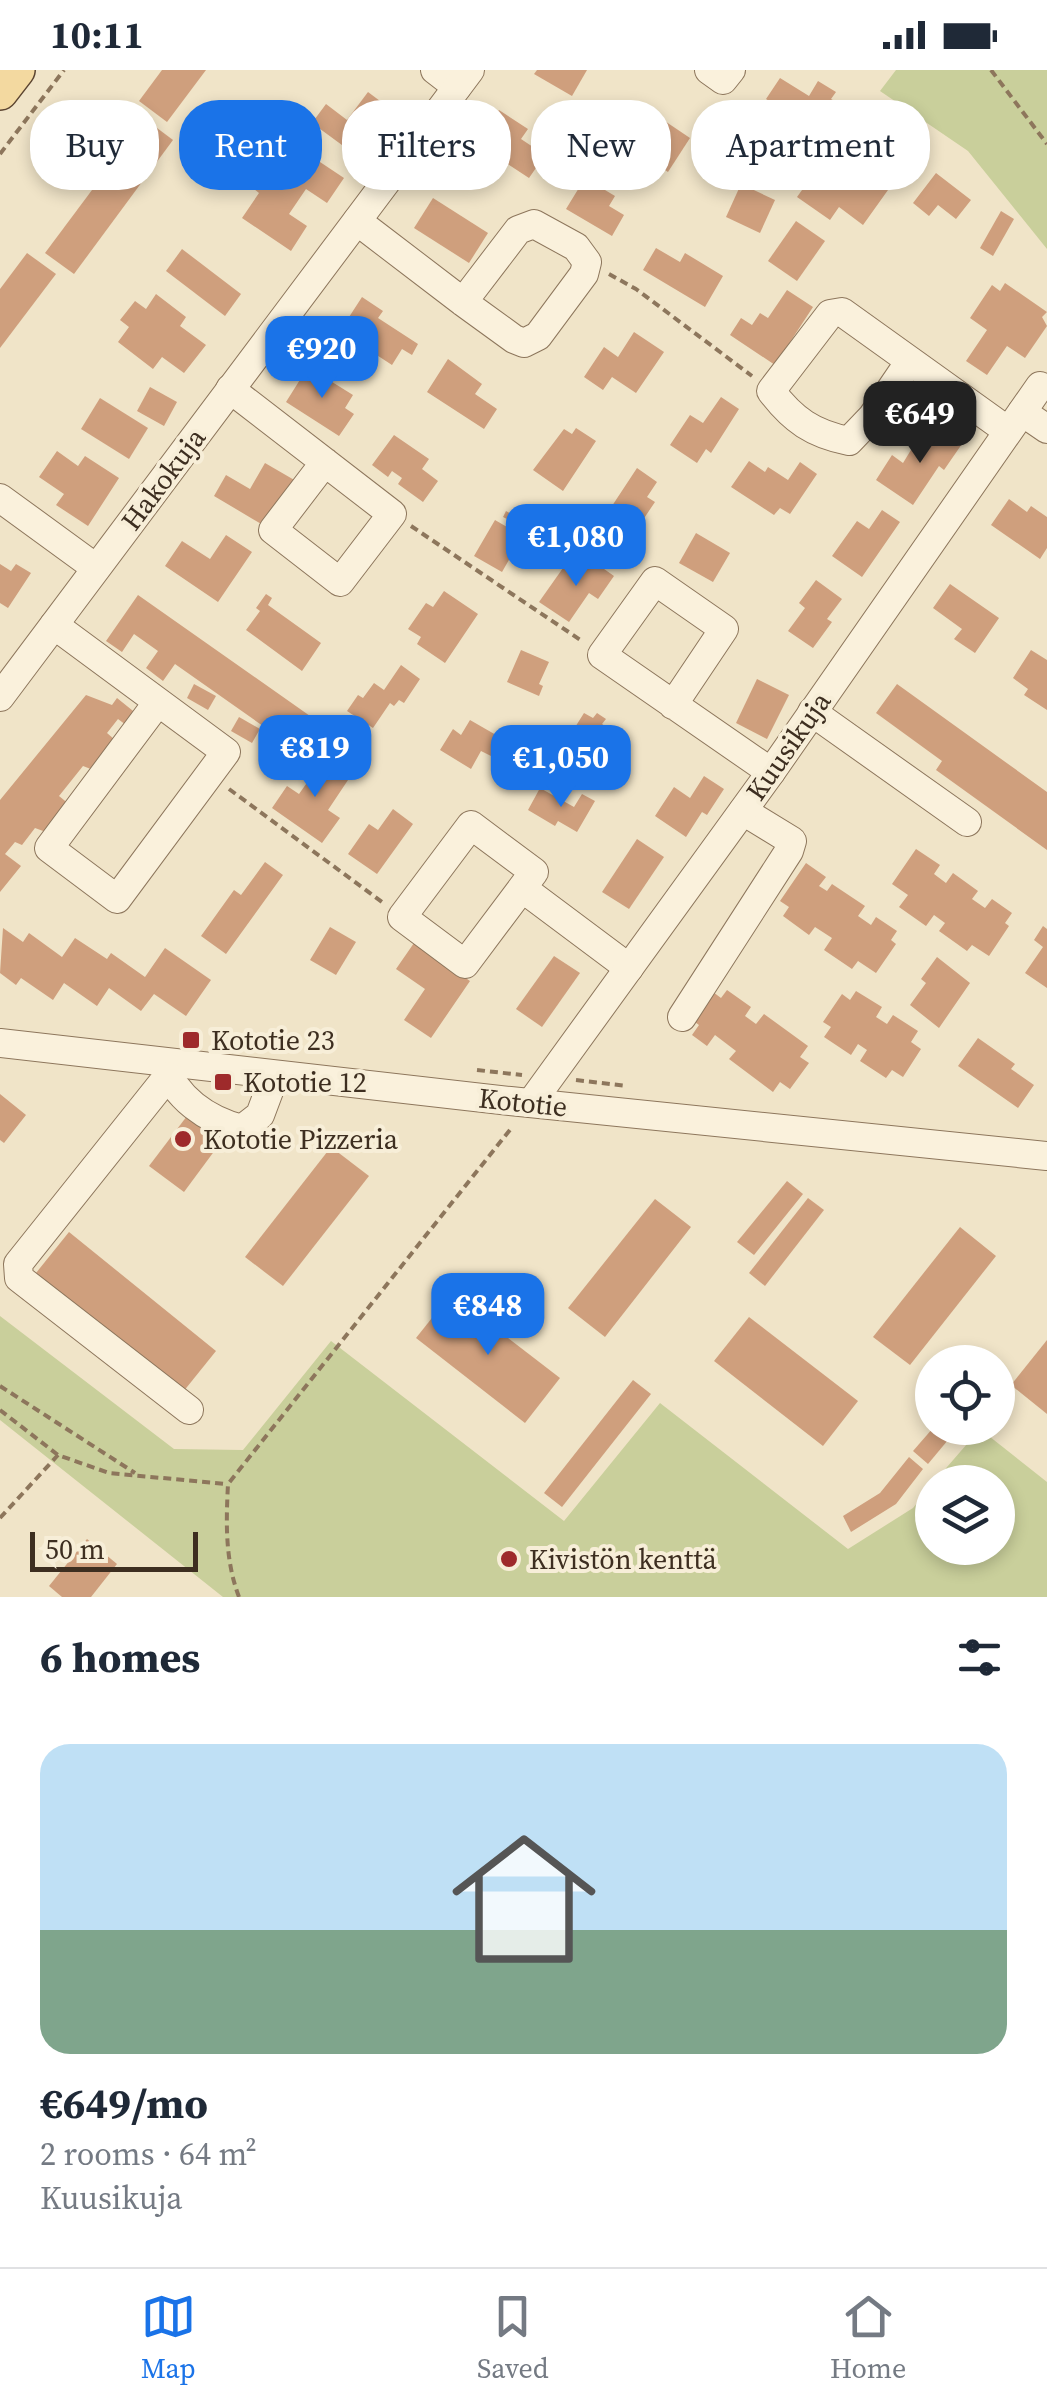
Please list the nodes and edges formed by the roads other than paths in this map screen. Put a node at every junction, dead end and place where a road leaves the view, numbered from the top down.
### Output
1 (17, 70) edge
2 (709, 70) edge
3 (731, 70) edge
4 (454, 76) edge
5 (0, 92) edge
6 (356, 221) junction
7 (463, 302) junction
8 (910, 361) junction
9 (1040, 386) dead end
10 (230, 389) junction
11 (1015, 421) junction
12 (1047, 429) edge
13 (324, 462) junction
14 (0, 498) edge
15 (96, 568) junction
16 (54, 624) junction
17 (0, 697) edge
18 (158, 702) junction
19 (672, 704) junction
20 (812, 712) junction
21 (771, 772) junction
22 (743, 810) junction
23 (967, 822) dead end
24 (522, 888) junction
25 (629, 968) junction
26 (682, 1017) dead end
27 (0, 1043) edge
28 (165, 1070) junction
29 (275, 1075) junction
30 (531, 1103) junction
31 (1047, 1156) edge
32 (188, 1410) dead end

1 - 5 main road
2 - 3 street
4 - 6 street, Hakokuja
6 - 7 street
6 - 10 street, Hakokuja
7 - 7 street
8 - 8 street
8 - 11 street
9 - 11 street, Kuusikuja
10 - 13 street
10 - 15 street, Hakokuja
11 - 12 street
11 - 20 street, Kuusikuja
13 - 13 street
14 - 15 street
15 - 16 street, Hakokuja
16 - 17 street, Hakokuja
16 - 18 street
18 - 18 street
19 - 19 street
19 - 21 street
20 - 21 street, Kuusikuja
20 - 23 street
21 - 22 street, Kuusikuja
22 - 25 street, Kuusikuja
22 - 26 street
24 - 24 street
24 - 25 street
25 - 30 street, Kuusikuja
27 - 28 street, Kototie
28 - 29 street, Kototie
28 - 29 street
28 - 32 street
29 - 30 street, Kototie
30 - 31 street, Kototie

